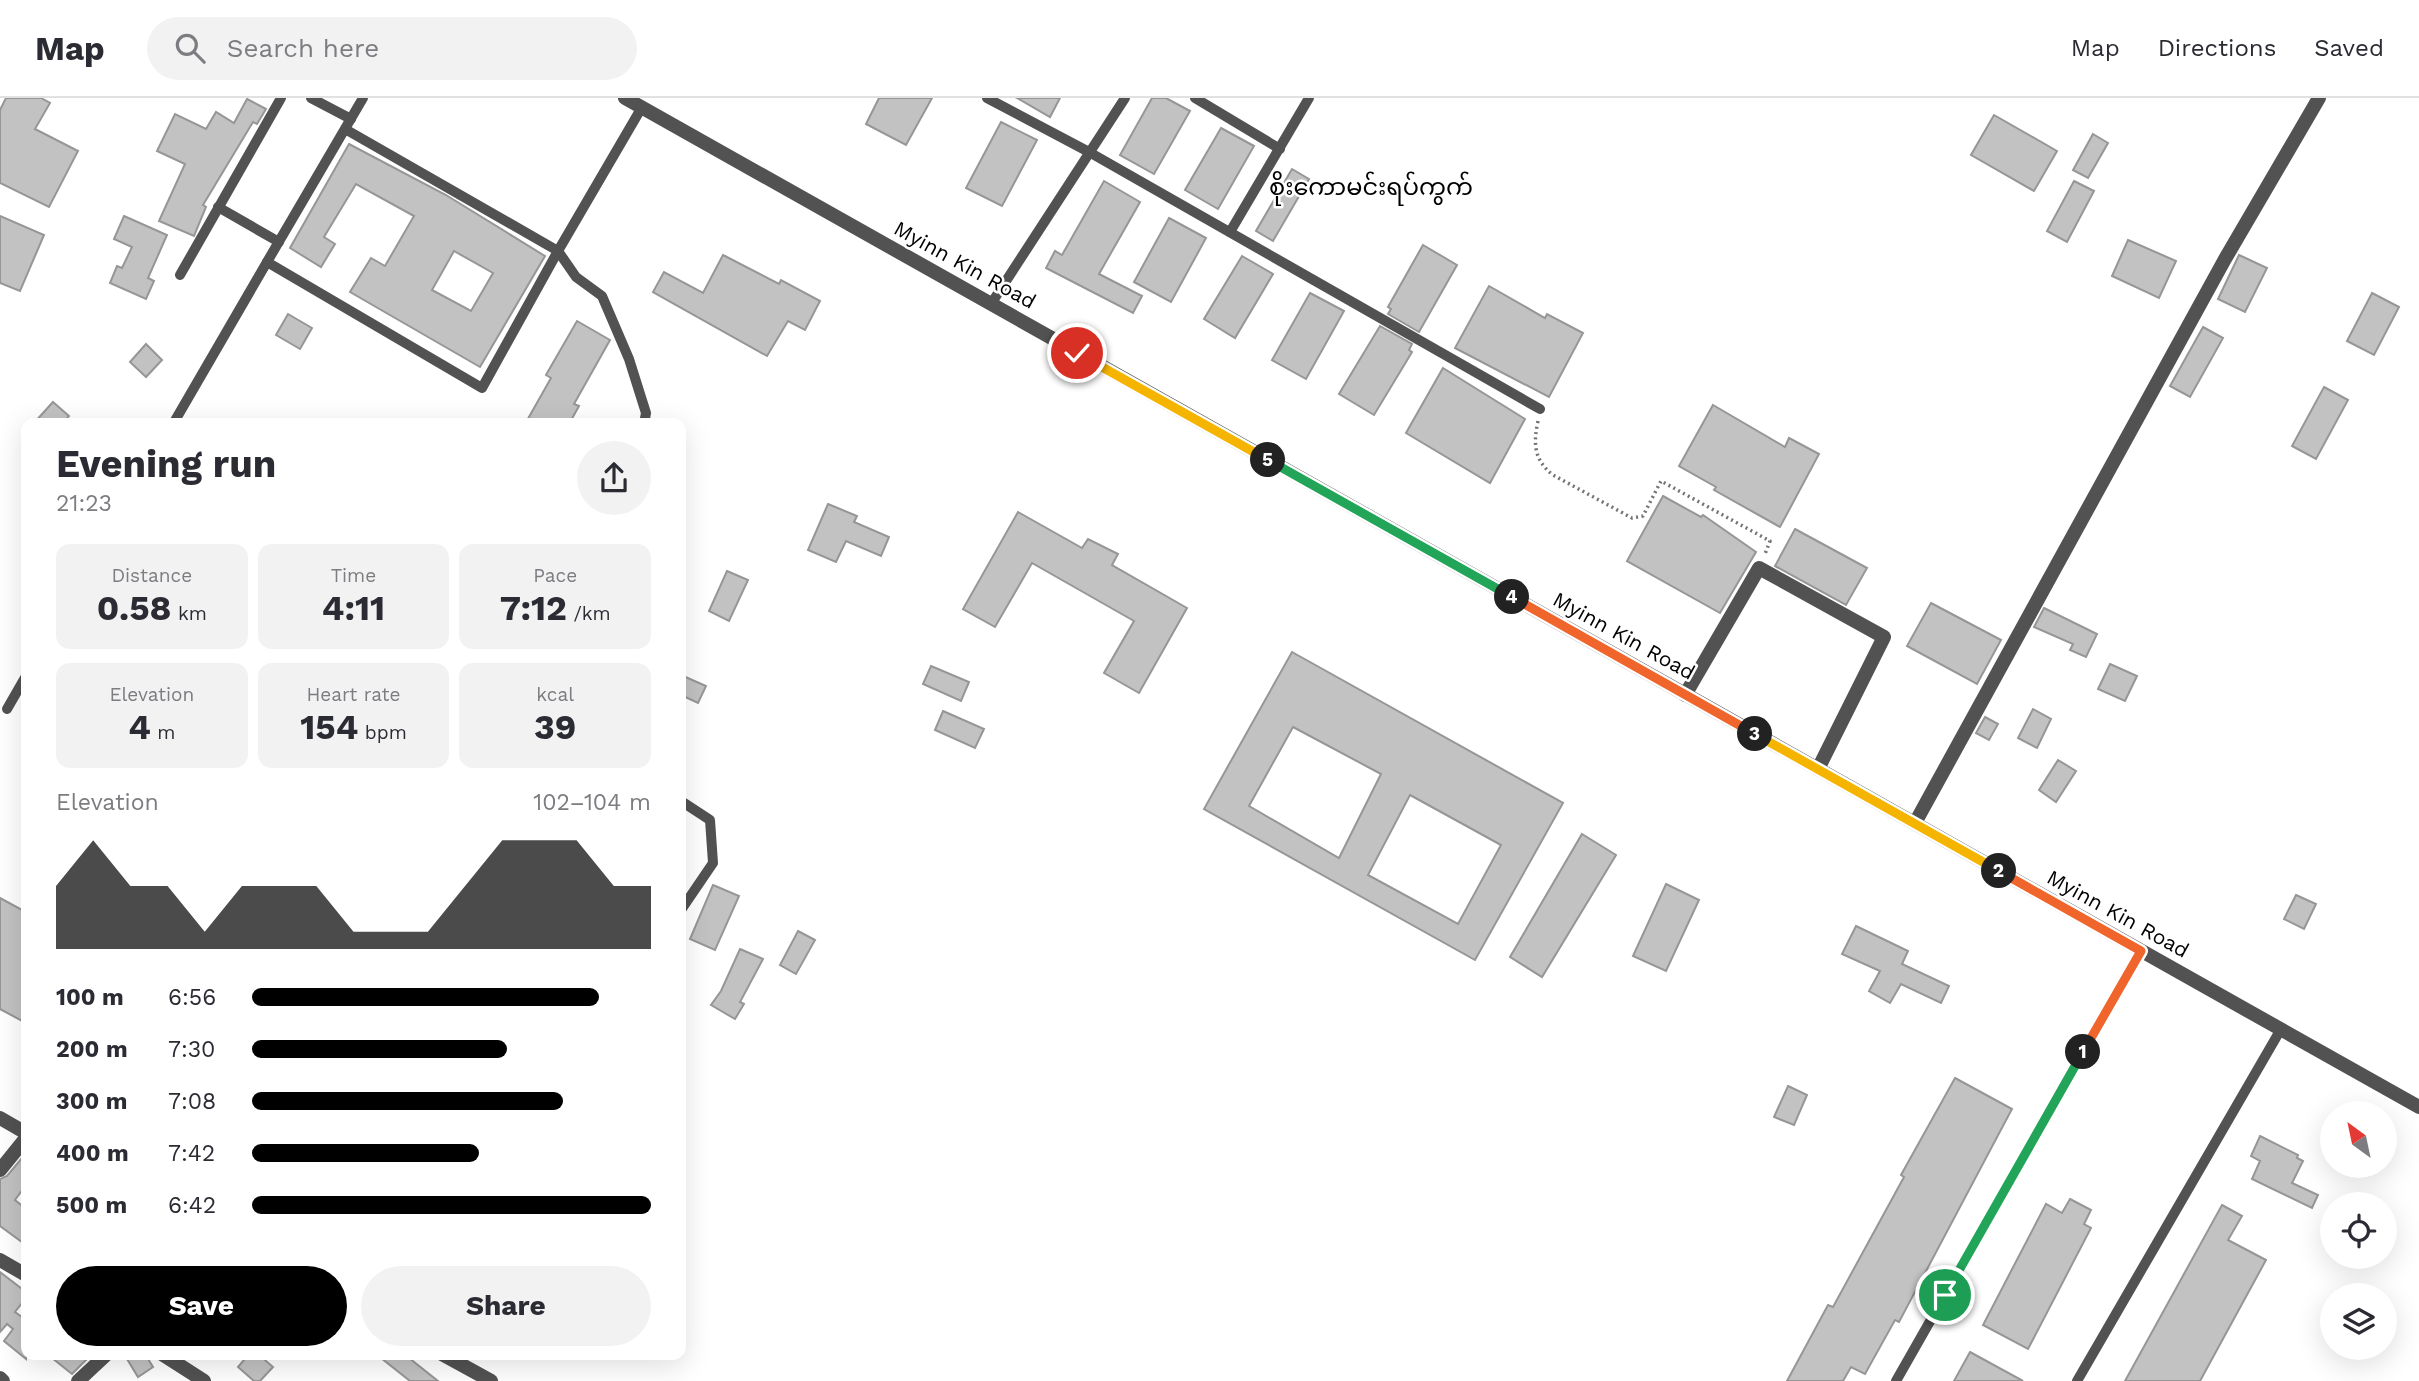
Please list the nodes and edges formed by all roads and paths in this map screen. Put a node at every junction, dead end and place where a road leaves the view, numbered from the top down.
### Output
1 (281, 98) edge
2 (311, 98) edge
3 (363, 98) edge
4 (625, 98) edge
5 (987, 98) edge
6 (1125, 98) edge
7 (1195, 98) edge
8 (1308, 98) edge
9 (2319, 98) edge
10 (642, 107) junction
11 (348, 124) junction
12 (1280, 149) junction
13 (1089, 152) junction
14 (218, 207) junction
15 (1230, 232) junction
16 (279, 242) junction
17 (558, 251) junction
18 (267, 262) junction
19 (180, 275) dead end
20 (991, 304) junction
21 (1540, 409) joint
22 (176, 418) edge
23 (645, 418) edge
24 (1759, 568) junction
25 (21, 685) edge
26 (1685, 695) junction
27 (7, 709) dead end
28 (1818, 769) junction
29 (686, 804) edge
30 (1915, 823) junction
31 (686, 903) edge
32 (2141, 951) junction
33 (2281, 1029) junction
34 (2419, 1107) edge
35 (0, 1118) edge
36 (21, 1130) edge
37 (21, 1144) edge
38 (0, 1170) edge
39 (0, 1260) edge
40 (21, 1272) edge
41 (101, 1360) edge
42 (171, 1360) edge
43 (453, 1360) edge
44 (78, 1381) edge
45 (204, 1381) edge
46 (491, 1381) edge
47 (1896, 1381) edge
48 (2077, 1381) edge

1 - 14 lane
2 - 11 lane
3 - 11 lane
4 - 10 street, Myinn Kin Road
5 - 13 lane
6 - 13 lane
7 - 12 lane
8 - 12 lane
9 - 30 street
10 - 17 lane
10 - 20 street, Myinn Kin Road
11 - 16 lane
11 - 17 lane
12 - 15 lane
13 - 15 lane
13 - 20 lane
14 - 16 lane
14 - 19 lane
15 - 21 lane
16 - 18 lane
17 - 18 lane
17 - 23 lane
18 - 22 lane
20 - 26 street, Myinn Kin Road
21 - 24 path
24 - 26 street
24 - 28 street
25 - 27 lane
26 - 28 street, Myinn Kin Road
28 - 30 street, Myinn Kin Road
29 - 31 lane
30 - 32 street, Myinn Kin Road
32 - 33 street, Myinn Kin Road
32 - 47 lane
33 - 34 street, Myinn Kin Road
33 - 48 lane
35 - 36 street
37 - 38 street
39 - 40 street
41 - 44 street
42 - 45 street
43 - 46 street

